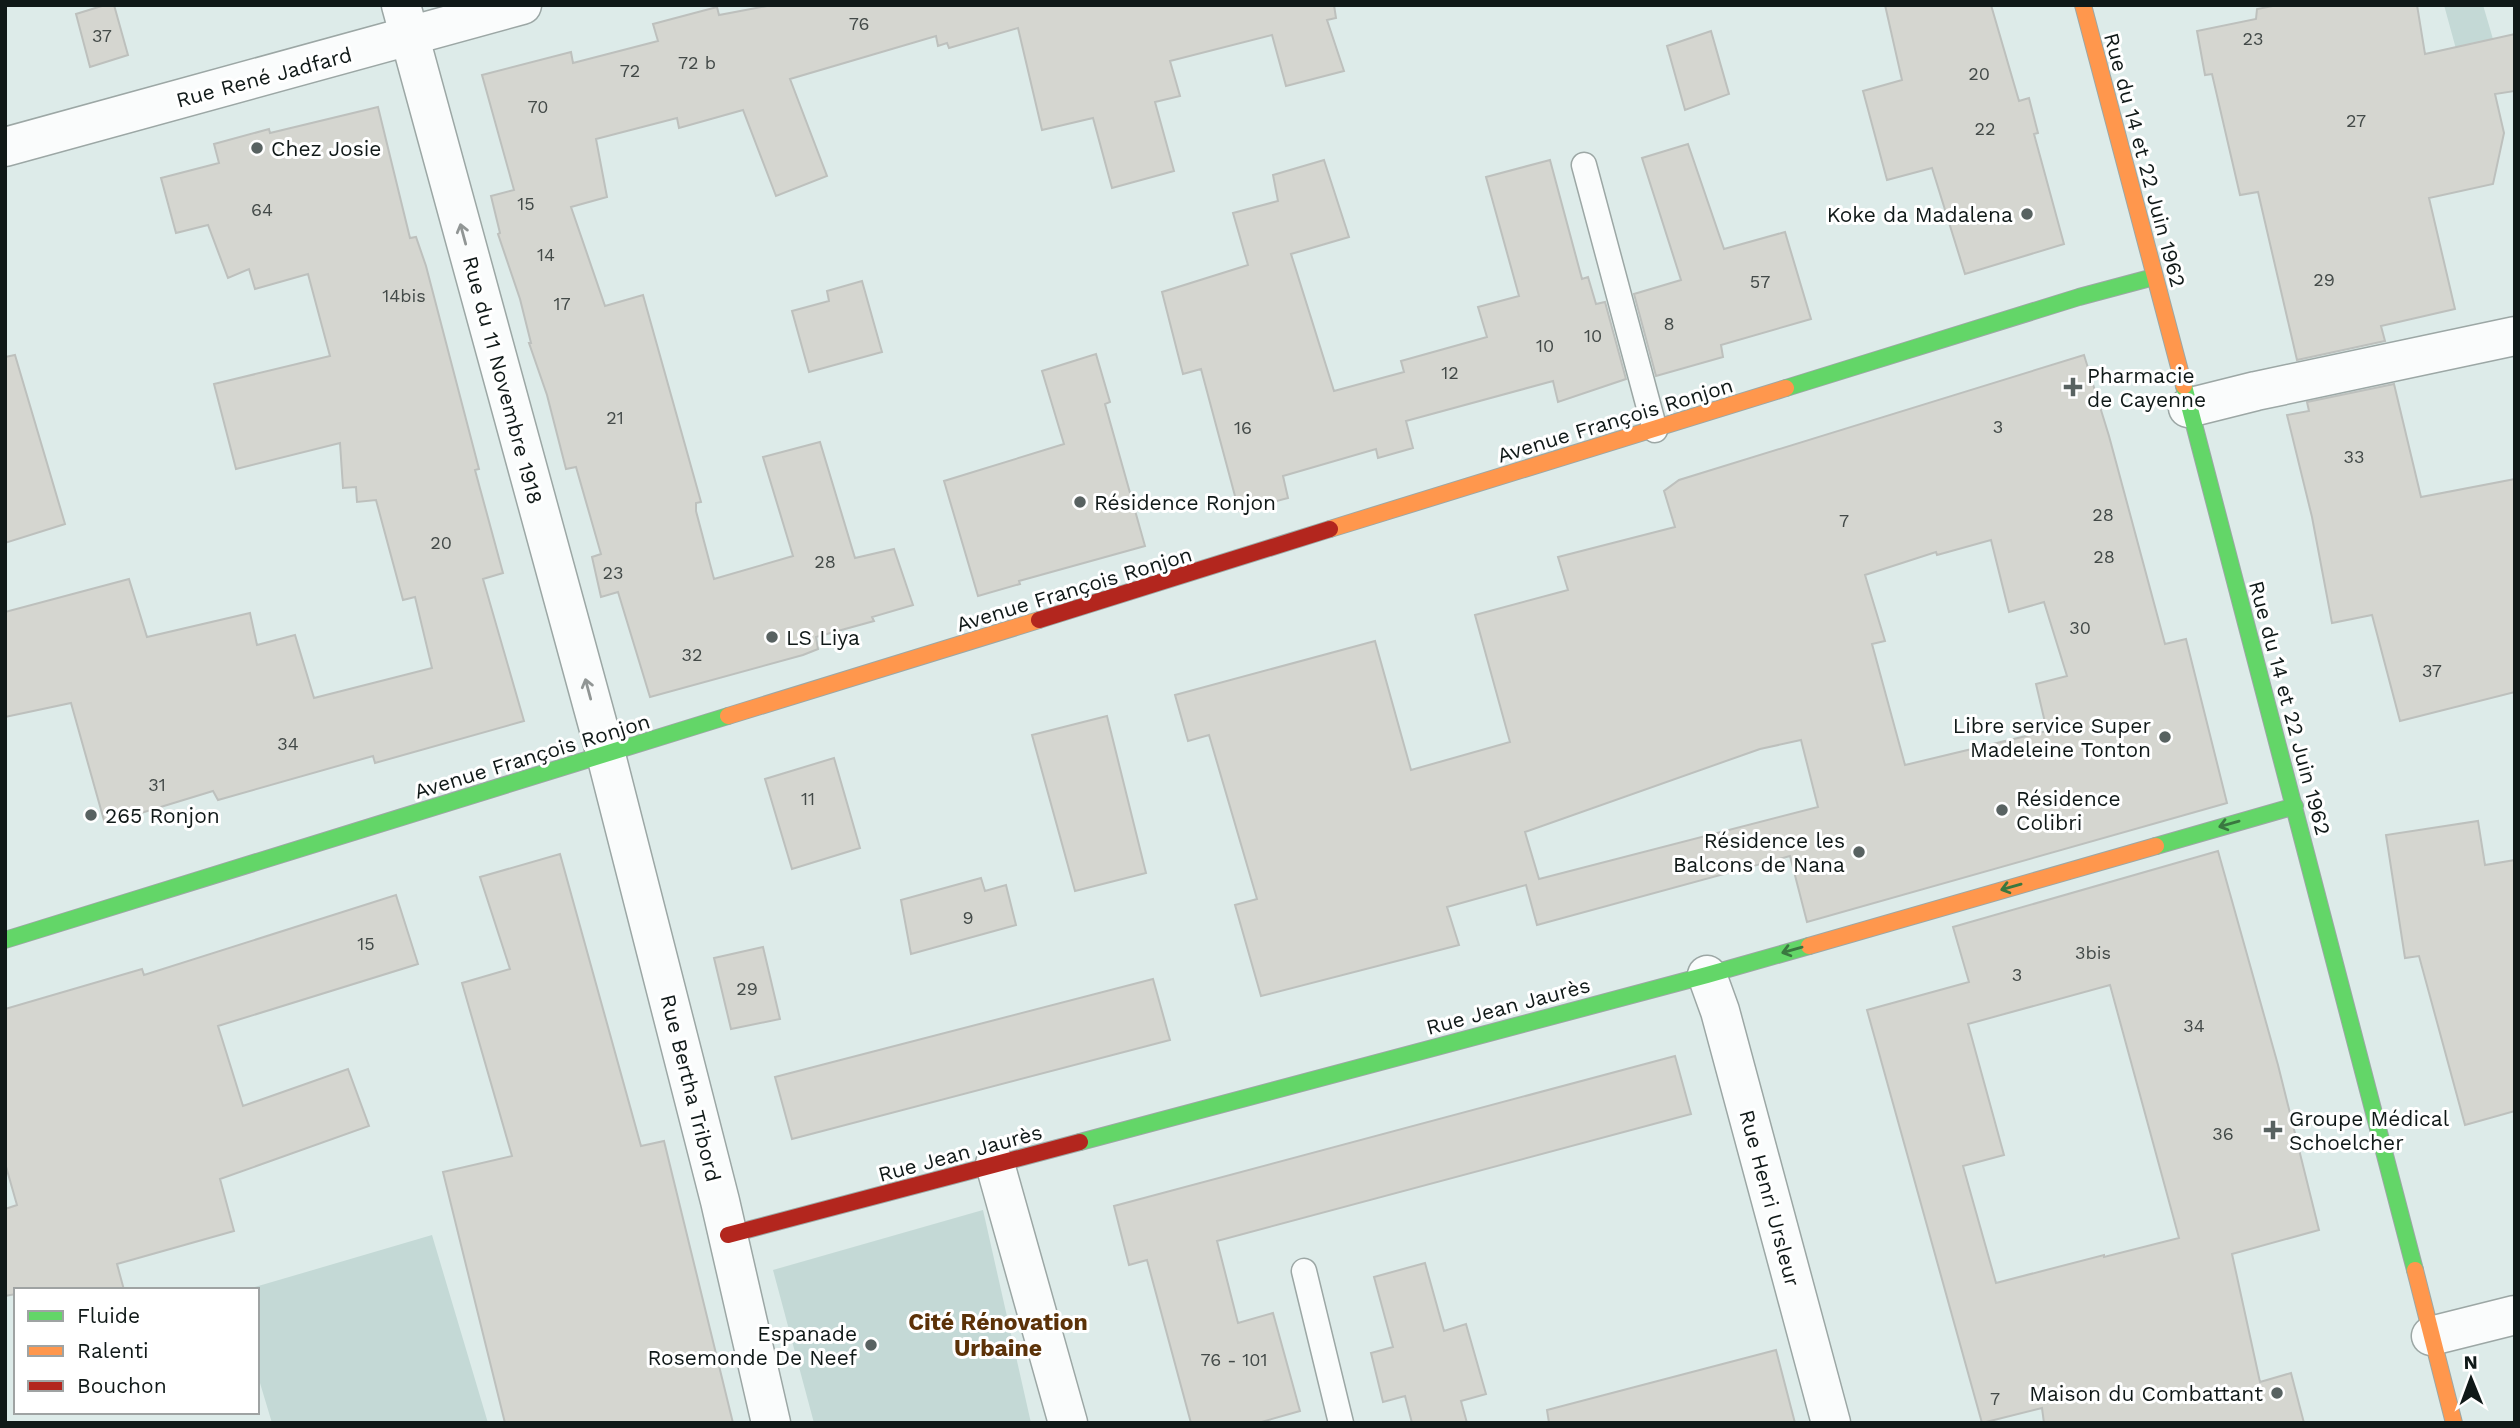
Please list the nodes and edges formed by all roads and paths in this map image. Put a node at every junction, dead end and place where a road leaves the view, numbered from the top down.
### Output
1 (523, 5) edge
2 (2083, 5) edge
3 (406, 22) edge
4 (5, 148) edge
5 (1584, 165) dead end
6 (2154, 277) junction
7 (2515, 336) edge
8 (2189, 408) junction
9 (1655, 430) junction
10 (606, 755) junction
11 (2295, 806) junction
12 (5, 940) edge
13 (1707, 975) junction
14 (995, 1164) junction
15 (728, 1236) junction
16 (1304, 1271) dead end
17 (2515, 1315) edge
18 (2431, 1336) junction
19 (771, 1423) edge
20 (1068, 1423) edge
21 (1341, 1423) edge
22 (1831, 1423) edge
23 (2454, 1423) edge

1 - 3 street, Rue René Jadfard
2 - 6 street, Rue du 14 et 22 Juin 1962
3 - 4 street, Rue René Jadfard
10 -> 3 street, Rue du 11 Novembre 1918
5 - 9 lane
6 - 8 street, Rue du 14 et 22 Juin 1962
6 - 9 street, Avenue François Ronjon
7 - 8 street
8 - 11 street, Rue du 14 et 22 Juin 1962
9 - 10 street, Avenue François Ronjon
10 - 12 street, Avenue François Ronjon
10 - 15 street, Rue Bertha Tribord
11 -> 13 street, Rue Jean Jaurès
11 - 18 street, Rue du 14 et 22 Juin 1962
13 - 14 street, Rue Jean Jaurès
13 - 22 street, Rue Henri Ursleur
14 - 15 street, Rue Jean Jaurès
14 - 20 street
15 - 19 street, Rue Bertha Tribord
16 - 21 lane
17 - 18 street
18 - 23 street, Rue du 14 et 22 Juin 1962

